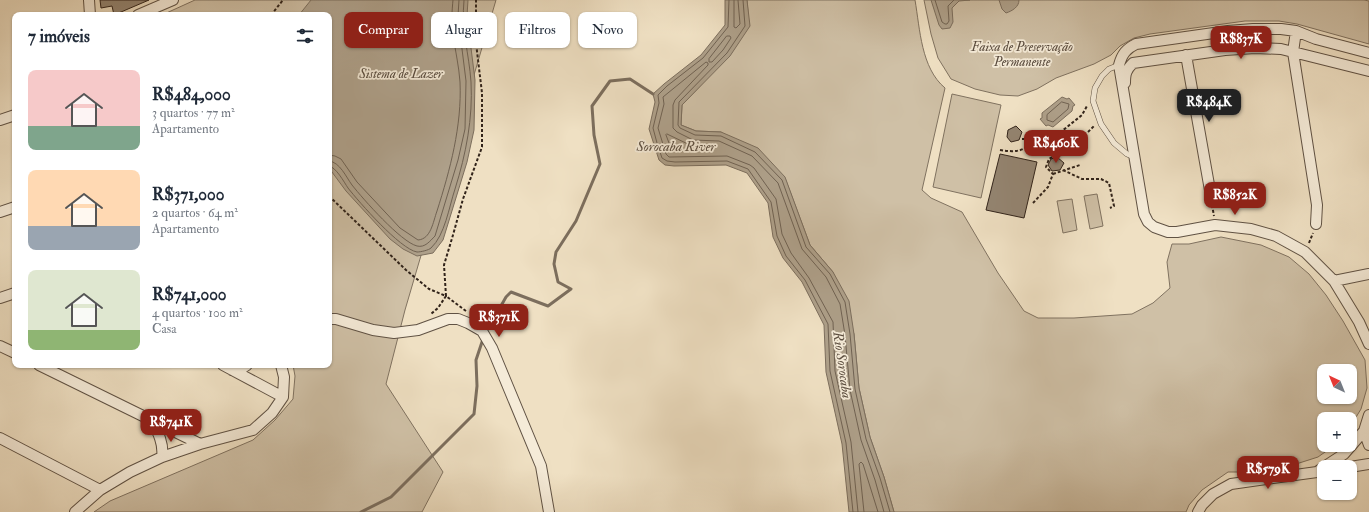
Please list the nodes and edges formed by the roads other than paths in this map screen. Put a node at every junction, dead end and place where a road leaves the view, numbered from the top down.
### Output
1 (89, 0) edge
2 (173, 0) edge
3 (90, 12) edge
4 (145, 12) edge
5 (1296, 31) junction
6 (1293, 52) junction
7 (1369, 53) edge
8 (1186, 55) junction
9 (1119, 65) junction
10 (1369, 71) edge
11 (1125, 97) junction
12 (12, 116) edge
13 (0, 120) edge
14 (1134, 157) junction
15 (1211, 196) road end
16 (12, 208) edge
17 (0, 212) edge
18 (1316, 224) road end
19 (1369, 274) edge
20 (1334, 281) junction
21 (12, 294) edge
22 (0, 298) edge
23 (332, 319) edge
24 (1369, 344) edge
25 (0, 346) edge
26 (12, 352) edge
27 (44, 368) edge
28 (229, 368) edge
29 (282, 368) edge
30 (283, 397) junction
31 (1369, 415) edge
32 (152, 421) junction
33 (1364, 431) junction
34 (0, 438) edge
35 (200, 444) junction
36 (1369, 445) edge
37 (162, 457) junction
38 (1335, 460) edge
39 (1369, 464) edge
40 (1357, 466) edge
41 (1317, 470) edge
42 (100, 490) junction
43 (1200, 509) edge
44 (75, 512) edge
45 (549, 512) edge

1 - 3 street
2 - 4 street
5 - 6 street
5 - 7 street
5 - 9 street
6 - 8 street
6 - 10 street
6 - 18 street
8 - 11 street
8 - 15 street
9 - 11 street
9 - 14 lane
11 - 14 street
12 - 13 street
14 - 20 street
16 - 17 street
19 - 20 street
20 - 24 street
21 - 22 street
23 - 45 street
25 - 26 street
27 - 32 street
28 - 30 street
29 - 30 street
30 - 35 street
31 - 33 street
32 - 35 street
32 - 37 street
33 - 36 street
33 - 38 street
34 - 42 street
35 - 37 street
37 - 42 street
39 - 40 street
41 - 43 street
42 - 44 street

